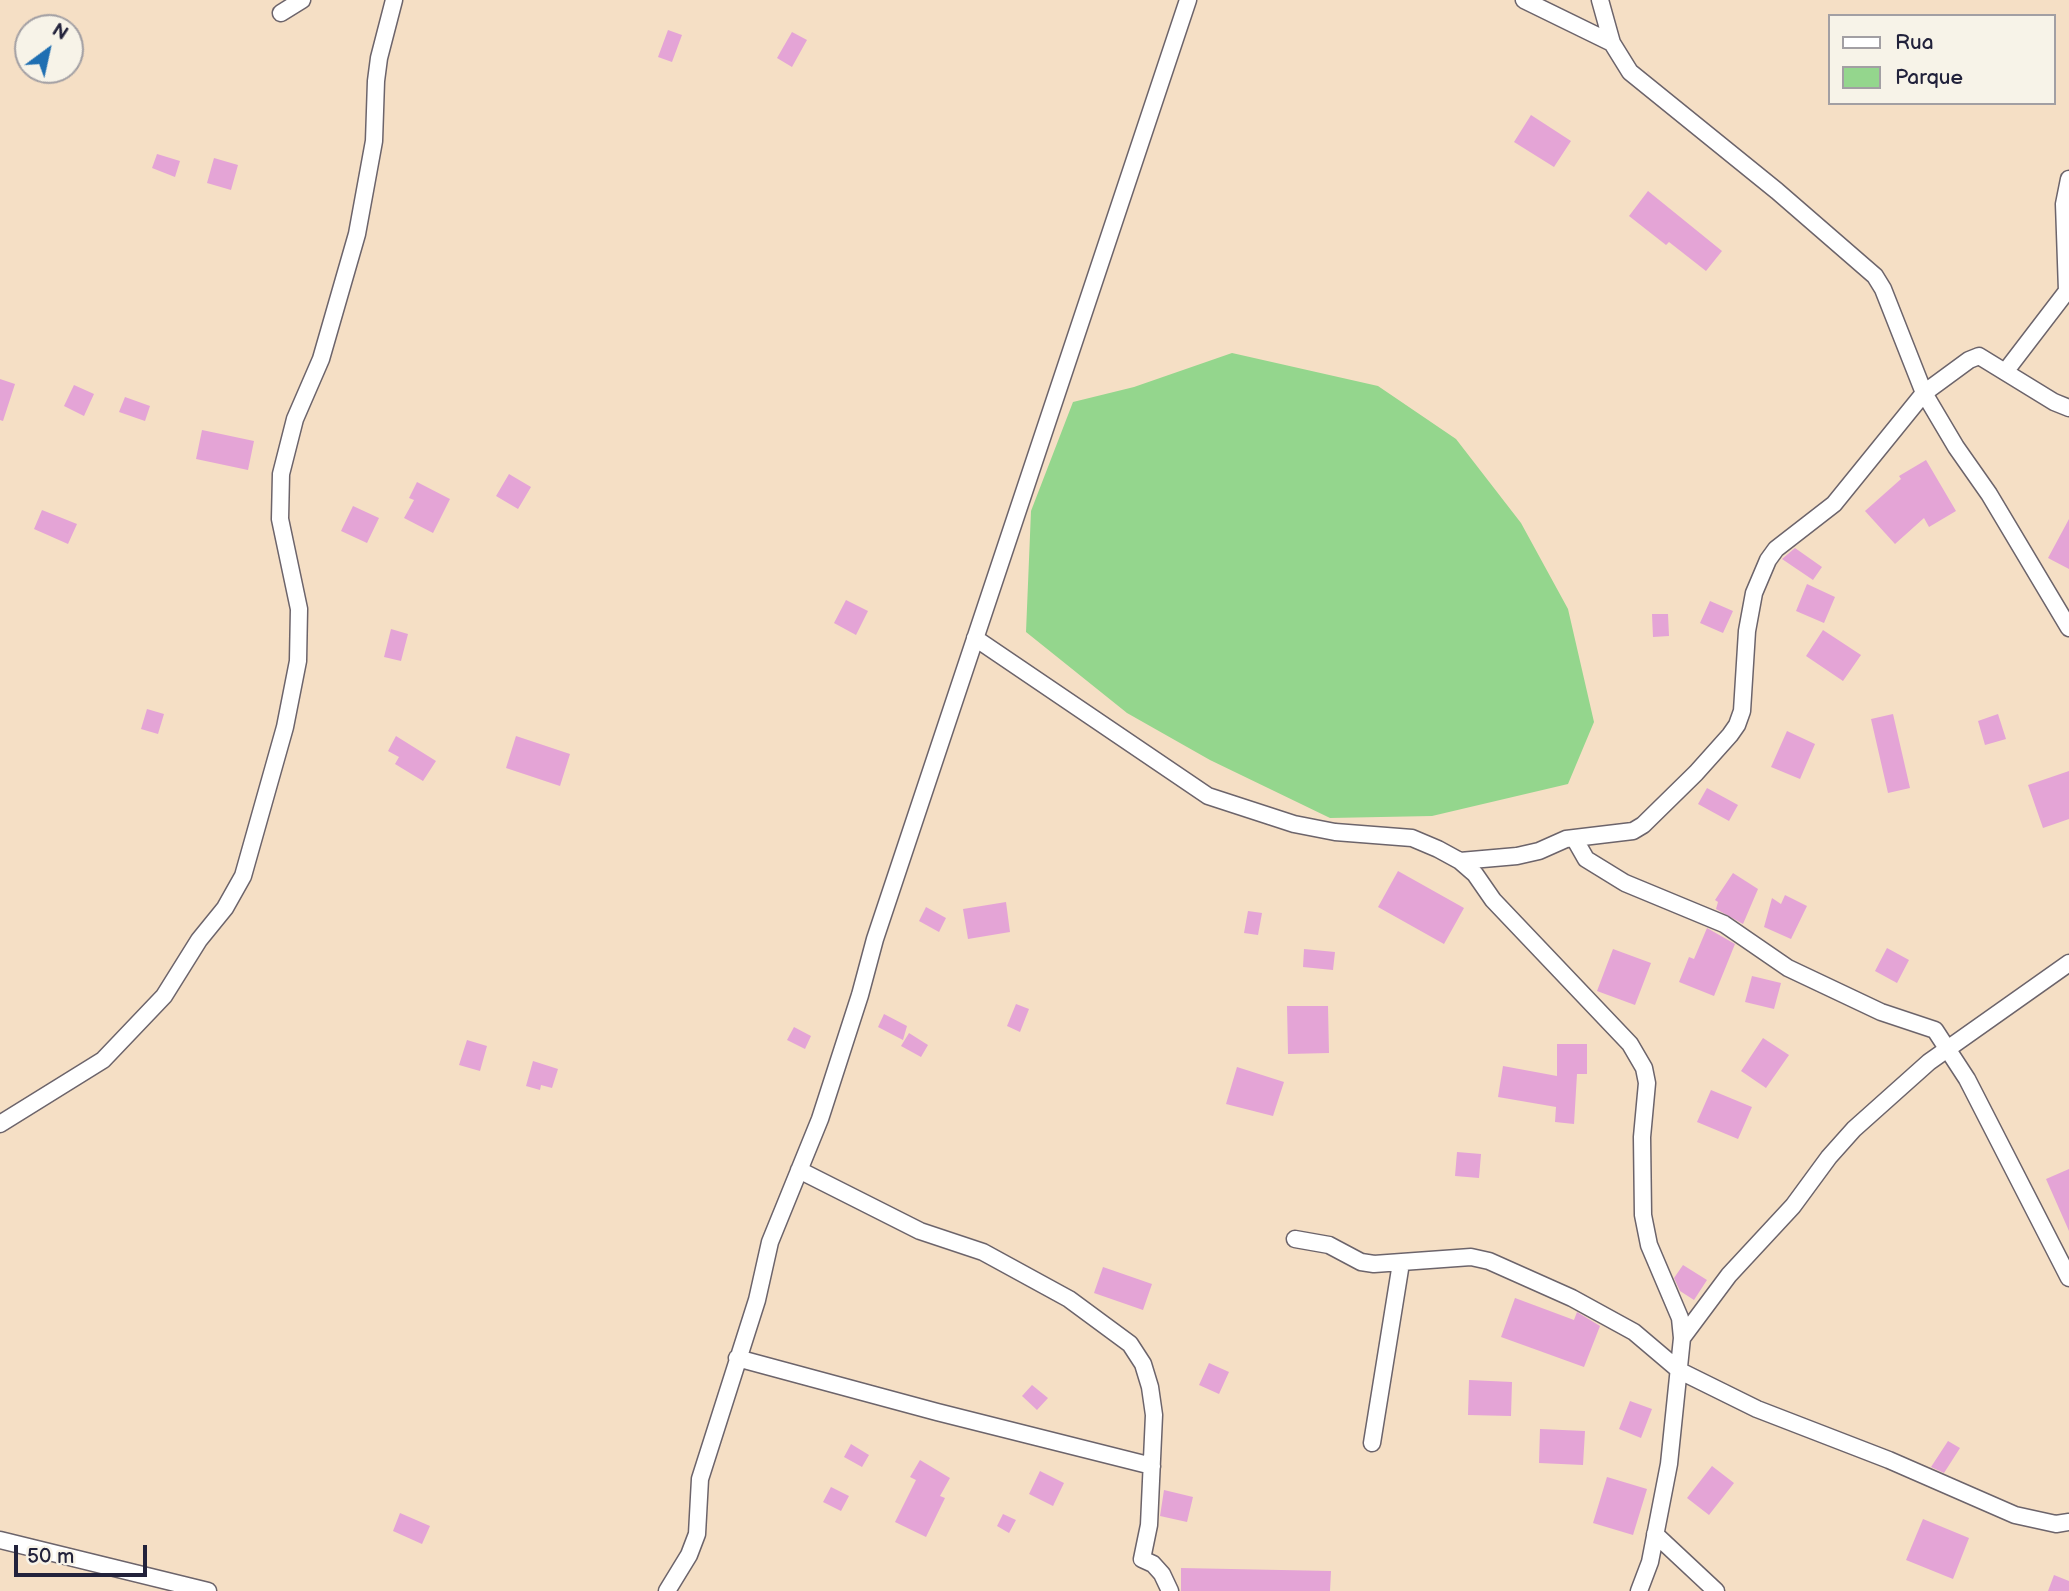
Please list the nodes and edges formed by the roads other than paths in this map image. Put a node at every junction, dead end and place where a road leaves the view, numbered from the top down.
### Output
1 (302, 0) edge
2 (394, 0) edge
3 (1188, 0) edge
4 (1524, 0) edge
5 (1600, 0) edge
6 (281, 13) dead end
7 (1612, 43) junction
8 (2069, 179) edge
9 (2005, 372) junction
10 (1924, 393) junction
11 (2069, 408) edge
12 (2069, 628) edge
13 (975, 638) junction
14 (1574, 838) junction
15 (1460, 862) junction
16 (2069, 963) edge
17 (1948, 1048) junction
18 (0, 1124) edge
19 (799, 1170) junction
20 (1295, 1239) dead end
21 (1401, 1263) junction
22 (2069, 1278) edge
23 (1682, 1338) junction
24 (737, 1359) junction
25 (1680, 1371) junction
26 (1372, 1443) dead end
27 (1152, 1466) junction
28 (2069, 1522) edge
29 (1655, 1534) junction
30 (0, 1540) edge
31 (208, 1591) edge
32 (667, 1591) edge
33 (1170, 1591) edge
34 (1639, 1591) edge
35 (1716, 1591) edge

1 - 6 street
2 - 18 street
3 - 13 street
4 - 7 street
5 - 7 street
7 - 10 street
8 - 9 street
9 - 10 street
9 - 11 street
10 - 12 street
10 - 14 street
13 - 15 street
13 - 19 street
14 - 15 street
14 - 17 street
15 - 23 street
16 - 17 street
17 - 22 street
17 - 23 street
19 - 24 street
19 - 27 street
20 - 21 street
21 - 25 street
21 - 26 street
23 - 25 street
24 - 27 street
24 - 32 street
25 - 28 street
25 - 29 street
27 - 33 street
29 - 34 street
29 - 35 street
30 - 31 street

